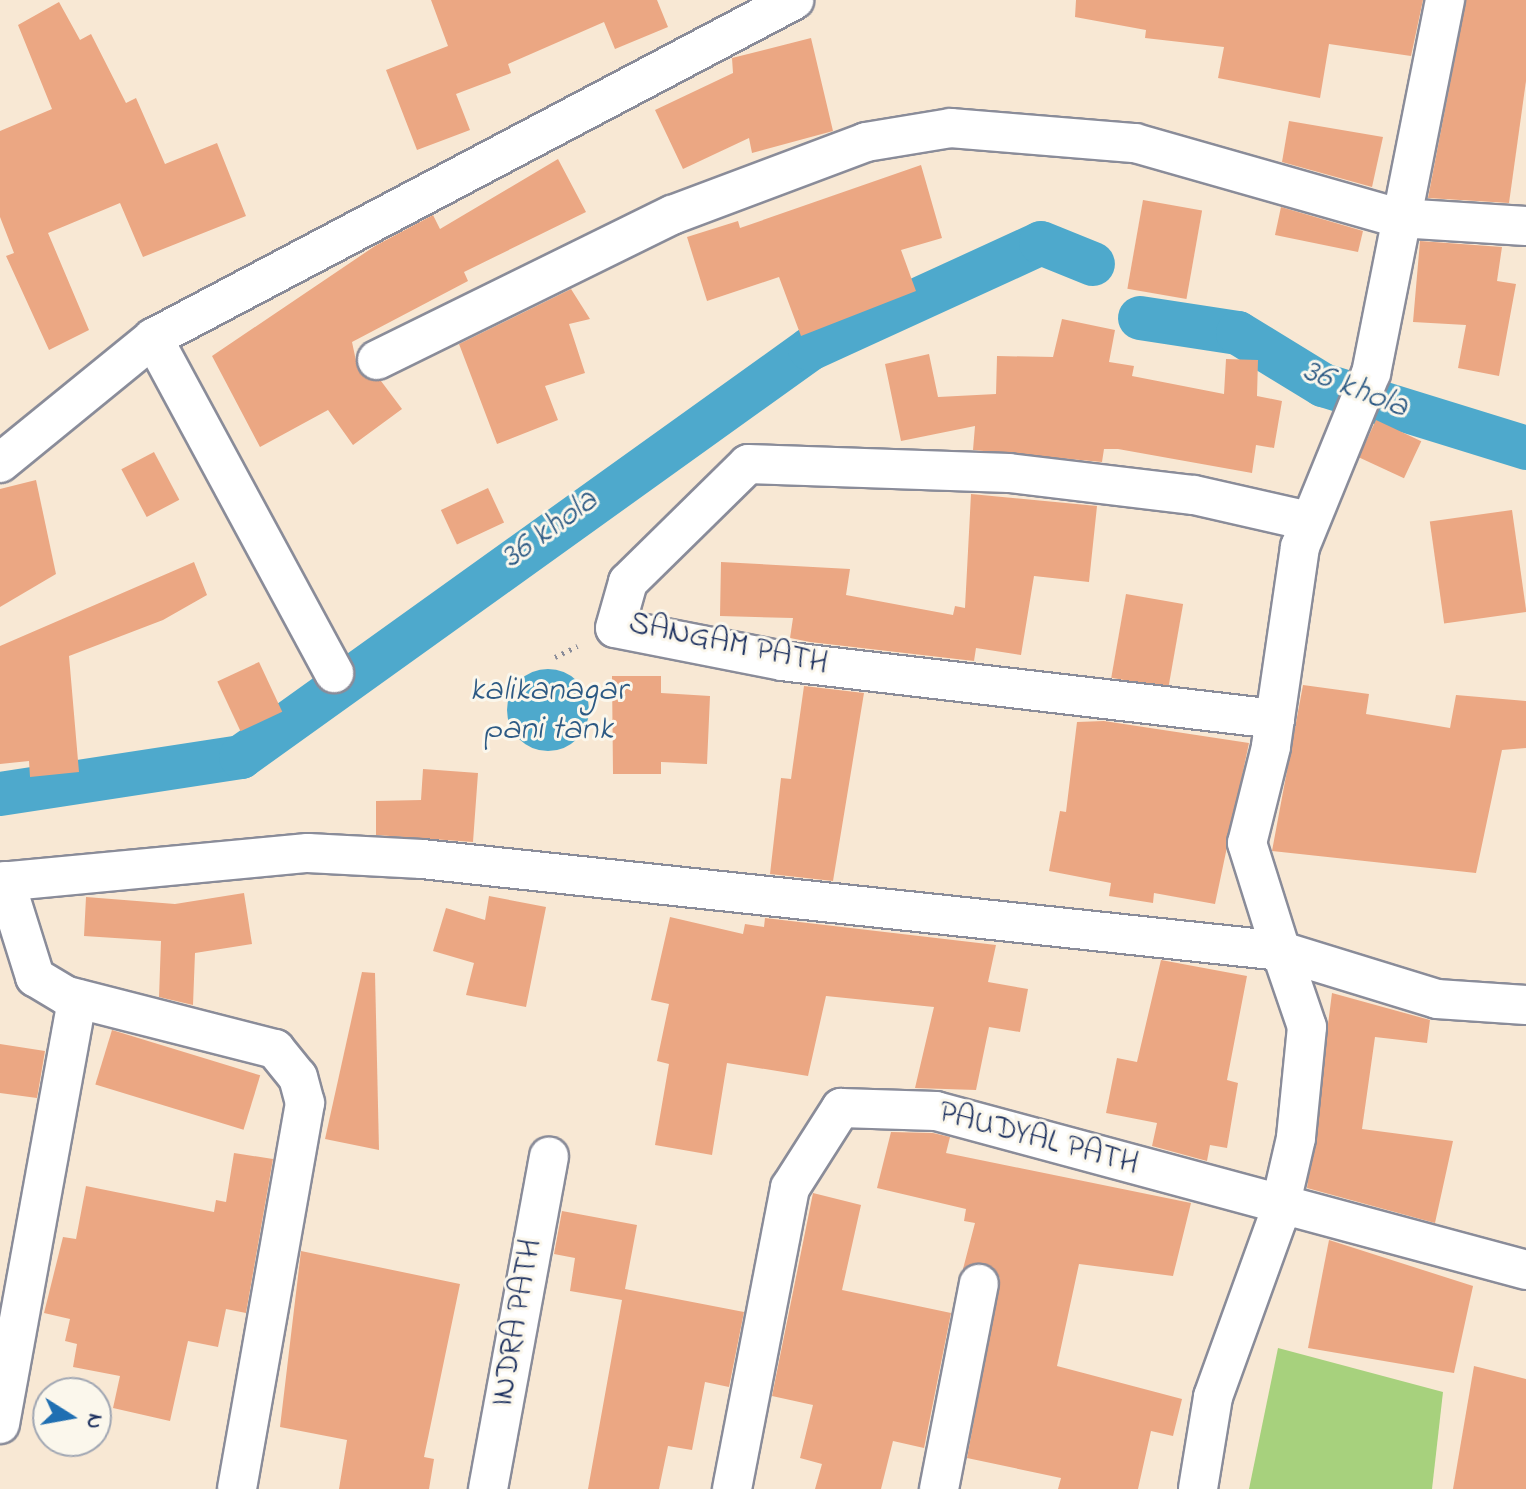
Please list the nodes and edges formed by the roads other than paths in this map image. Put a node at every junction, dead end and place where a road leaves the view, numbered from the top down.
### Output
1 (794, 0) edge
2 (1445, 0) edge
3 (1399, 218) junction
4 (1526, 226) edge
5 (153, 338) junction
6 (377, 360) dead end
7 (0, 463) edge
8 (1308, 521) junction
9 (334, 673) dead end
10 (1275, 719) junction
11 (2, 882) edge
12 (1281, 951) junction
13 (77, 999) junction
14 (1526, 1005) edge
15 (549, 1157) dead end
16 (1280, 1200) junction
17 (1526, 1270) edge
18 (979, 1284) dead end
19 (0, 1424) edge
20 (237, 1489) edge
21 (488, 1489) edge
22 (732, 1489) edge
23 (939, 1489) edge
24 (1198, 1489) edge

1 - 5 street
2 - 3 street
3 - 4 street
3 - 6 street
3 - 8 street
5 - 7 street
5 - 9 street
8 - 10 street
8 - 10 street, SANGAM PATH
10 - 12 street
11 - 12 street
11 - 13 street
12 - 14 street
12 - 16 street
13 - 19 street
13 - 20 street
15 - 21 street, INDRA PATH
16 - 17 street
16 - 22 street, PAUDYAL PATH
16 - 24 street
18 - 23 street

